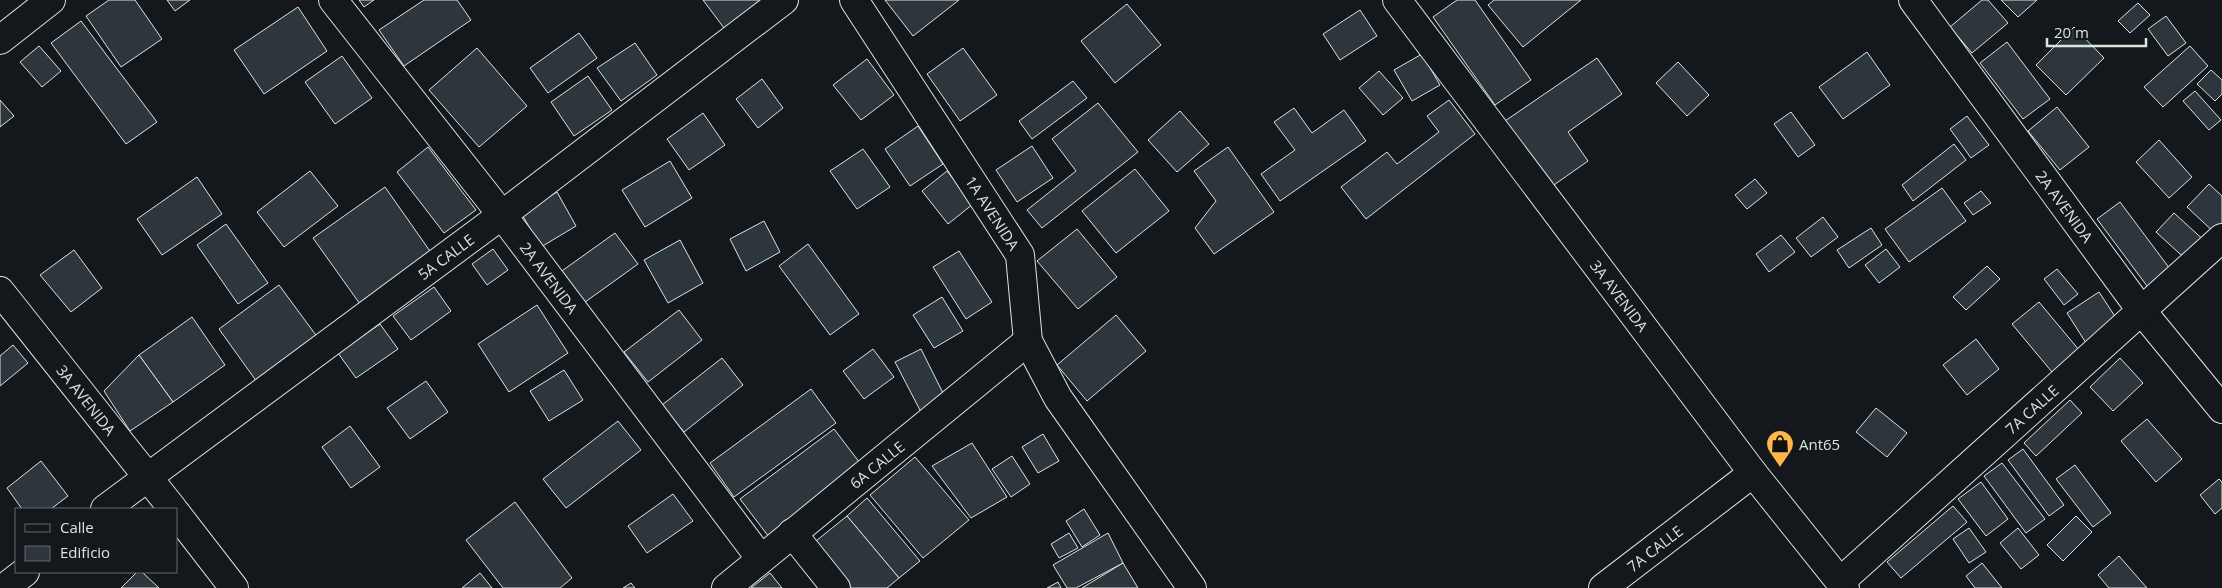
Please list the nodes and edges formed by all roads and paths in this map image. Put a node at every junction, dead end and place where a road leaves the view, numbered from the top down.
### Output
1 (51, 0) edge
2 (333, 0) edge
3 (784, 0) edge
4 (854, 0) edge
5 (1397, 0) edge
6 (1914, 0) edge
7 (0, 40) edge
8 (502, 215) junction
9 (2222, 238) edge
10 (0, 291) edge
11 (2141, 310) junction
12 (1028, 341) junction
13 (2222, 409) edge
14 (1752, 473) junction
15 (148, 476) junction
16 (106, 508) edge
17 (172, 508) edge
18 (178, 516) edge
19 (792, 533) junction
20 (761, 559) junction
21 (24, 573) edge
22 (1843, 585) edge
23 (4, 588) edge
24 (234, 588) edge
25 (726, 588) edge
26 (836, 588) edge
27 (1192, 588) edge
28 (1604, 588) edge

1 - 7 street
2 - 8 street, 2A AVENIDA
3 - 8 street, 5A CALLE
4 - 12 street, 1A AVENIDA
5 - 14 street, 3A AVENIDA
6 - 11 street, 2A AVENIDA
8 - 15 street, 5A CALLE
8 - 20 street, 2A AVENIDA
9 - 11 street, 7A CALLE
10 - 15 street, 3A AVENIDA
11 - 13 street, 2A AVENIDA
11 - 22 street, 7A CALLE
12 - 19 street, 6A CALLE
12 - 27 street, 1A AVENIDA
14 - 22 street, 3A AVENIDA
14 - 28 street, 7A CALLE
15 - 16 street, 5A CALLE
15 - 17 street, 3A AVENIDA
18 - 24 street
19 - 20 street, 6A CALLE
19 - 26 street
20 - 25 street, 6A CALLE
21 - 23 street

